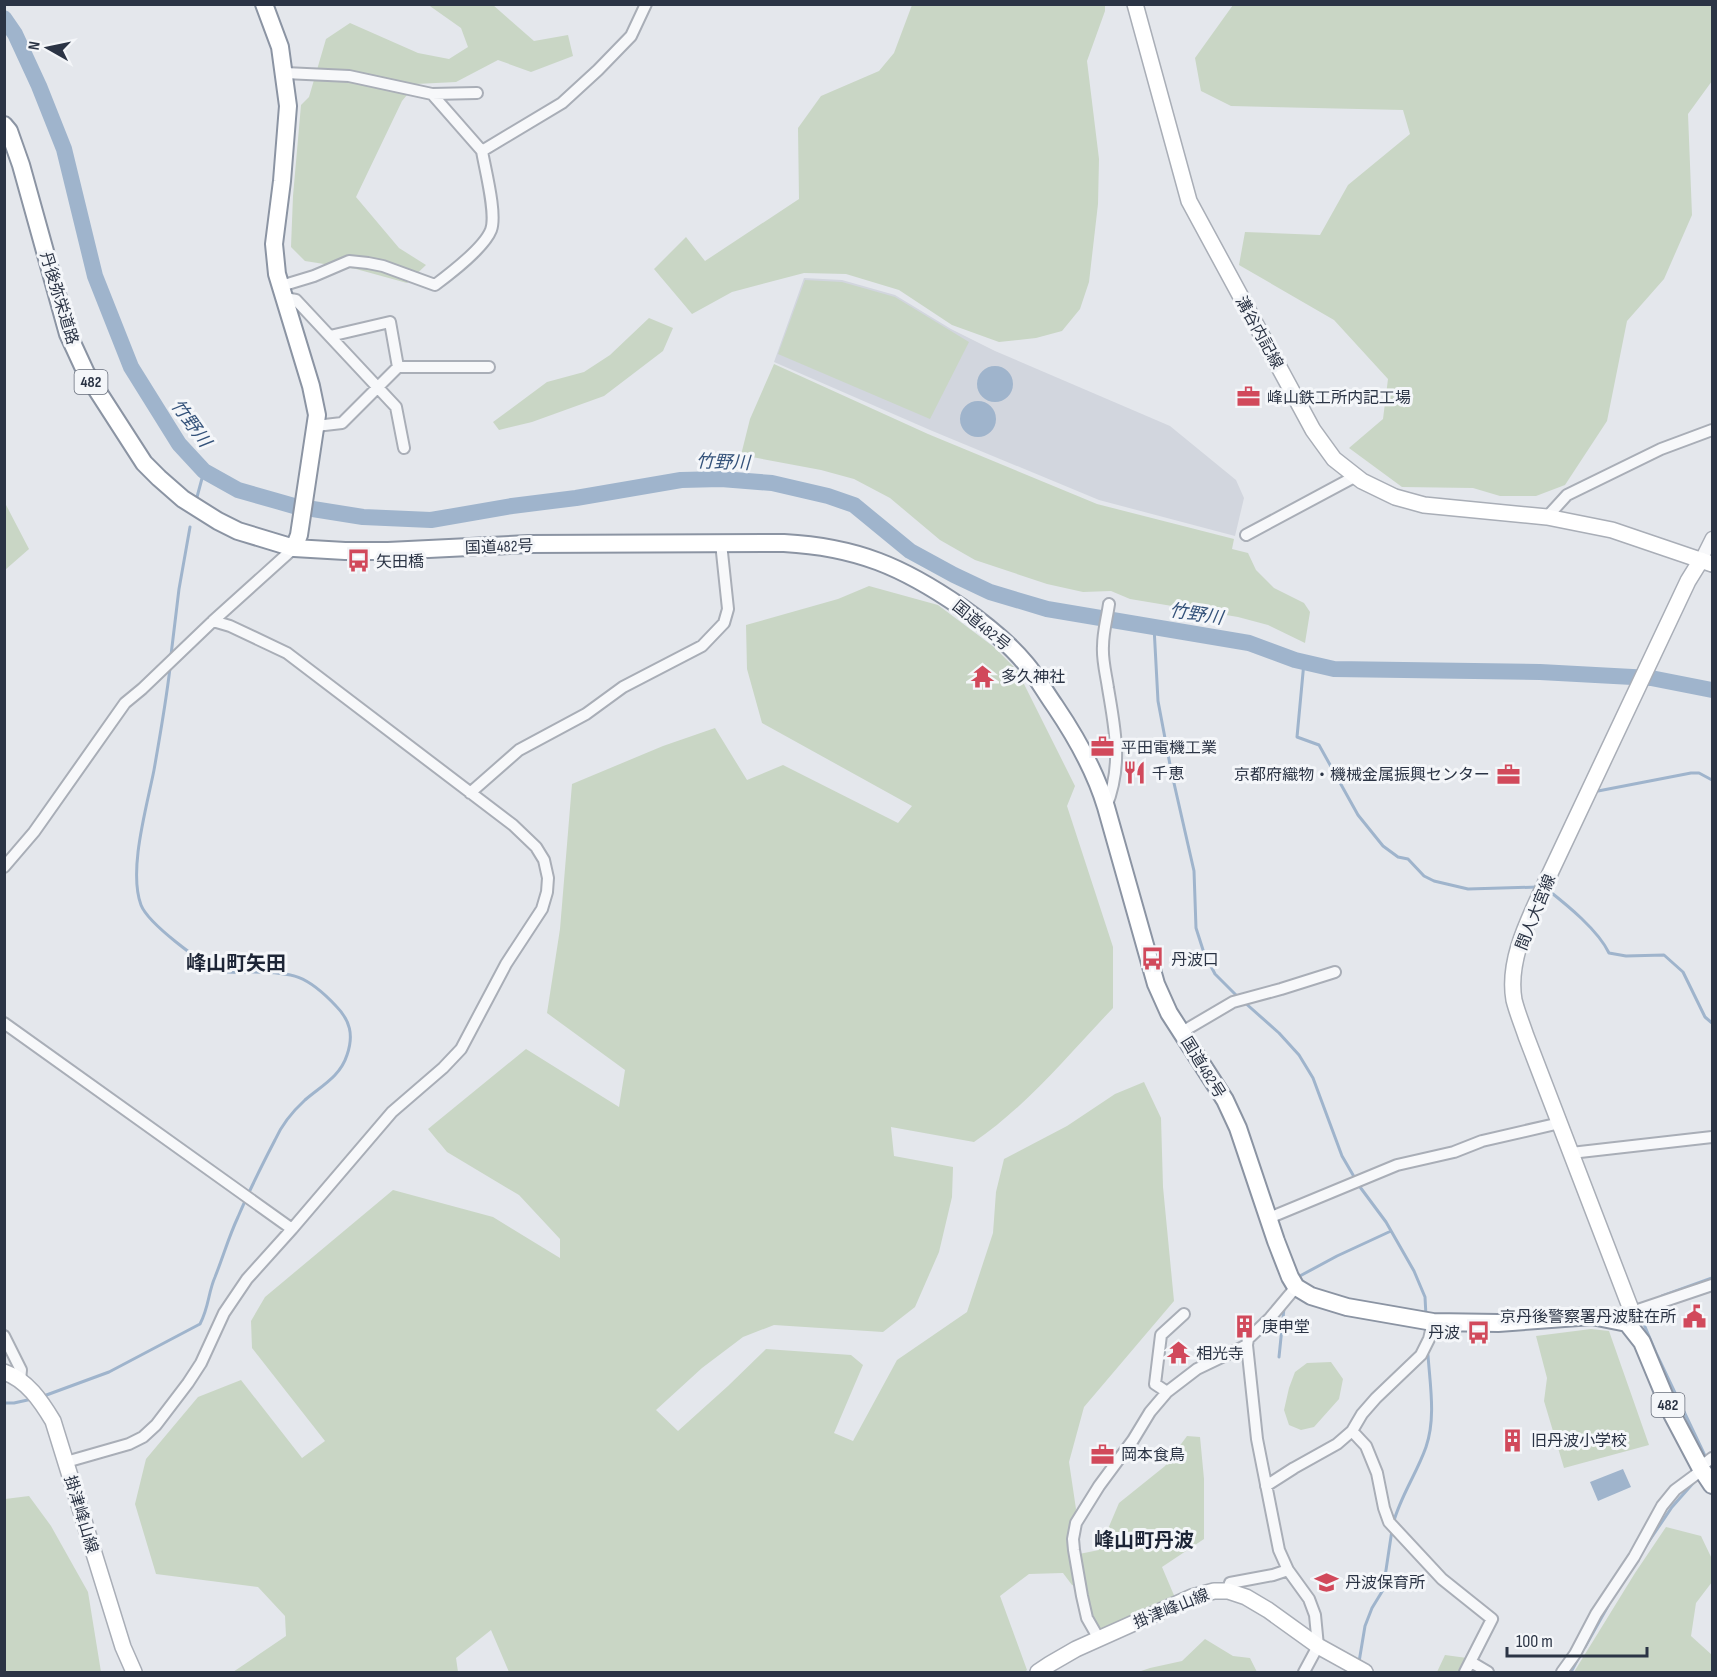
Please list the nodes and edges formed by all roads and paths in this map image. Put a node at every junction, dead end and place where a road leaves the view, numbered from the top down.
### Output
1 (264, 4) edge
2 (646, 4) edge
3 (1135, 4) edge
4 (285, 73) junction
5 (477, 93) dead end
6 (432, 94) junction
7 (4, 125) edge
8 (482, 151) junction
9 (283, 292) junction
10 (330, 336) junction
11 (398, 367) junction
12 (489, 367) dead end
13 (378, 388) junction
14 (315, 426) junction
15 (1713, 430) edge
16 (404, 448) dead end
17 (1356, 476) junction
18 (1547, 517) junction
19 (1246, 534) dead end
20 (1713, 538) edge
21 (296, 541) junction
22 (721, 543) junction
23 (1707, 562) edge
24 (1109, 604) dead end
25 (213, 621) junction
26 (470, 793) junction
27 (1106, 807) junction
28 (4, 867) edge
29 (1335, 972) dead end
30 (4, 1023) edge
31 (1182, 1032) junction
32 (1560, 1123) junction
33 (1713, 1137) edge
34 (1571, 1153) junction
35 (1269, 1218) junction
36 (292, 1230) junction
37 (1713, 1285) edge
38 (1296, 1287) junction
39 (1184, 1314) dead end
40 (1630, 1317) junction
41 (1433, 1322) junction
42 (4, 1336) edge
43 (1247, 1345) junction
44 (4, 1372) edge
45 (20, 1380) junction
46 (1167, 1392) junction
47 (1352, 1431) junction
48 (66, 1462) junction
49 (1705, 1465) edge
50 (1713, 1485) edge
51 (1266, 1486) junction
52 (1288, 1570) junction
53 (1228, 1591) junction
54 (1099, 1639) junction
55 (1318, 1646) junction
56 (1470, 1662) junction
57 (1360, 1670) edge
58 (134, 1672) edge
59 (1038, 1672) edge
60 (1304, 1672) edge
61 (1465, 1672) edge
62 (1488, 1672) edge
63 (1562, 1672) edge

1 - 4 highway
2 - 8 street
3 - 17 main road, 溝谷内記線
4 - 6 street
4 - 9 highway
5 - 6 street
6 - 8 street
7 - 21 highway, 丹後弥栄道路 / 482
8 - 9 street
9 - 10 street
9 - 14 highway
10 - 11 street
10 - 13 street
11 - 12 street
11 - 13 street
13 - 14 street
13 - 16 street
14 - 21 highway
15 - 18 street
17 - 18 main road, 溝谷内記線
17 - 19 street
18 - 23 main road, 溝谷内記線
20 - 23 street
21 - 22 highway, 国道482号 / 482
21 - 25 street
22 - 26 street
22 - 27 highway, 国道482号 / 482
23 - 32 main road, 間人大宮線
24 - 27 street
25 - 26 street
25 - 28 street
26 - 36 street
27 - 31 highway, 国道482号 / 482
29 - 31 street
30 - 36 street
31 - 35 highway, 国道482号 / 482
32 - 34 main road, 間人大宮線
32 - 35 street
33 - 34 street
34 - 40 main road, 間人大宮線
35 - 38 highway, 国道482号 / 482
36 - 48 street
37 - 40 street
38 - 41 highway
38 - 43 street
39 - 46 street
40 - 41 highway
40 - 49 highway, 482
41 - 47 street
42 - 45 street
43 - 46 street
43 - 51 street
44 - 45 main road, 掛津峰山線
45 - 48 main road, 掛津峰山線
46 - 54 street
47 - 51 street
47 - 56 street
48 - 58 main road, 掛津峰山線
49 - 50 highway, 482
49 - 63 street
51 - 52 street
52 - 53 street
52 - 55 street
53 - 54 main road, 掛津峰山線
53 - 55 main road, 掛津峰山線
54 - 59 main road, 掛津峰山線
55 - 57 main road, 掛津峰山線
55 - 60 street
56 - 61 street
56 - 62 street

